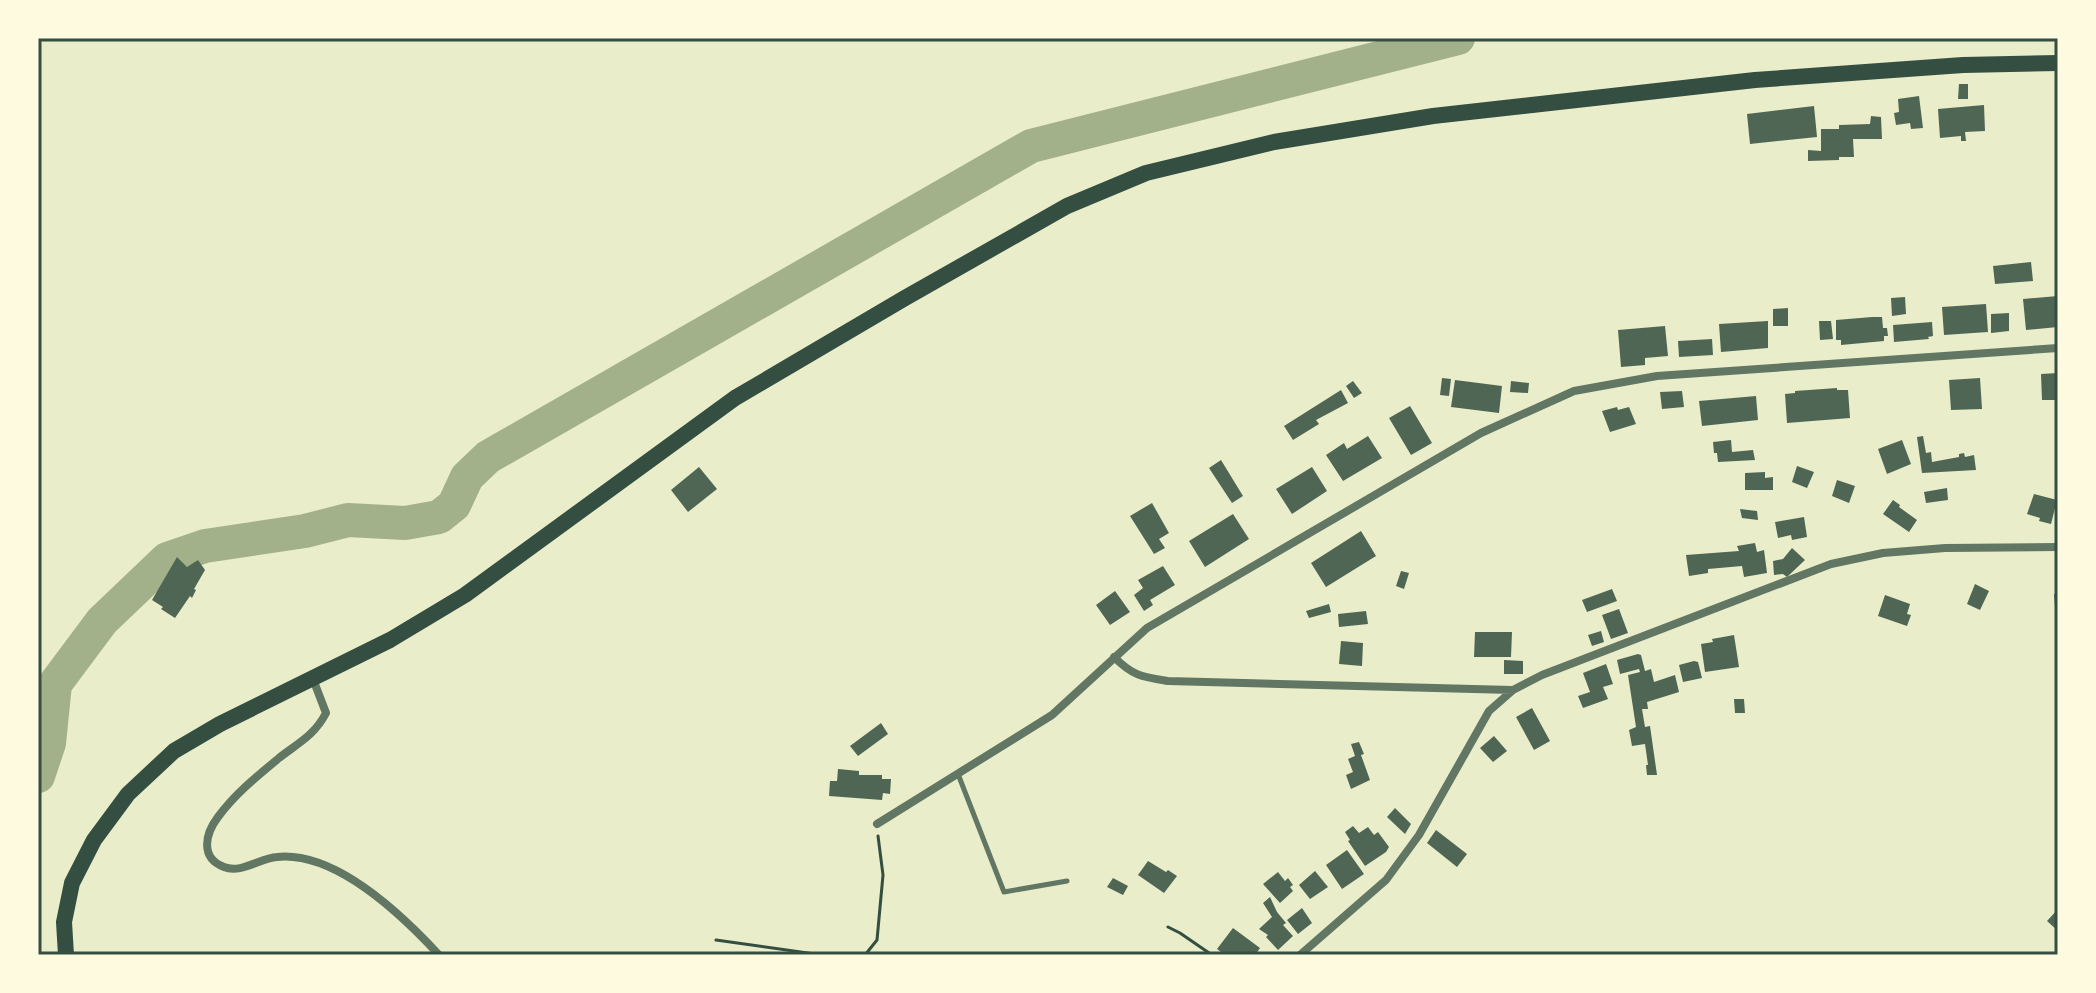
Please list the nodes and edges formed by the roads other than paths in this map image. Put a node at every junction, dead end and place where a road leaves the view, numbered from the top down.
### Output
1 (2058, 63) edge
2 (2058, 348) edge
3 (2058, 547) edge
4 (1114, 657) junction
5 (313, 679) junction
6 (1513, 690) junction
7 (958, 774) junction
8 (877, 824) road end
9 (1067, 881) dead end
10 (66, 955) edge
11 (439, 955) edge
12 (1300, 955) edge

1 - 5 main road
2 - 4 street
3 - 6 street
4 - 6 street
4 - 7 street
5 - 10 main road
5 - 11 street
6 - 12 street
7 - 8 street
7 - 9 lane

